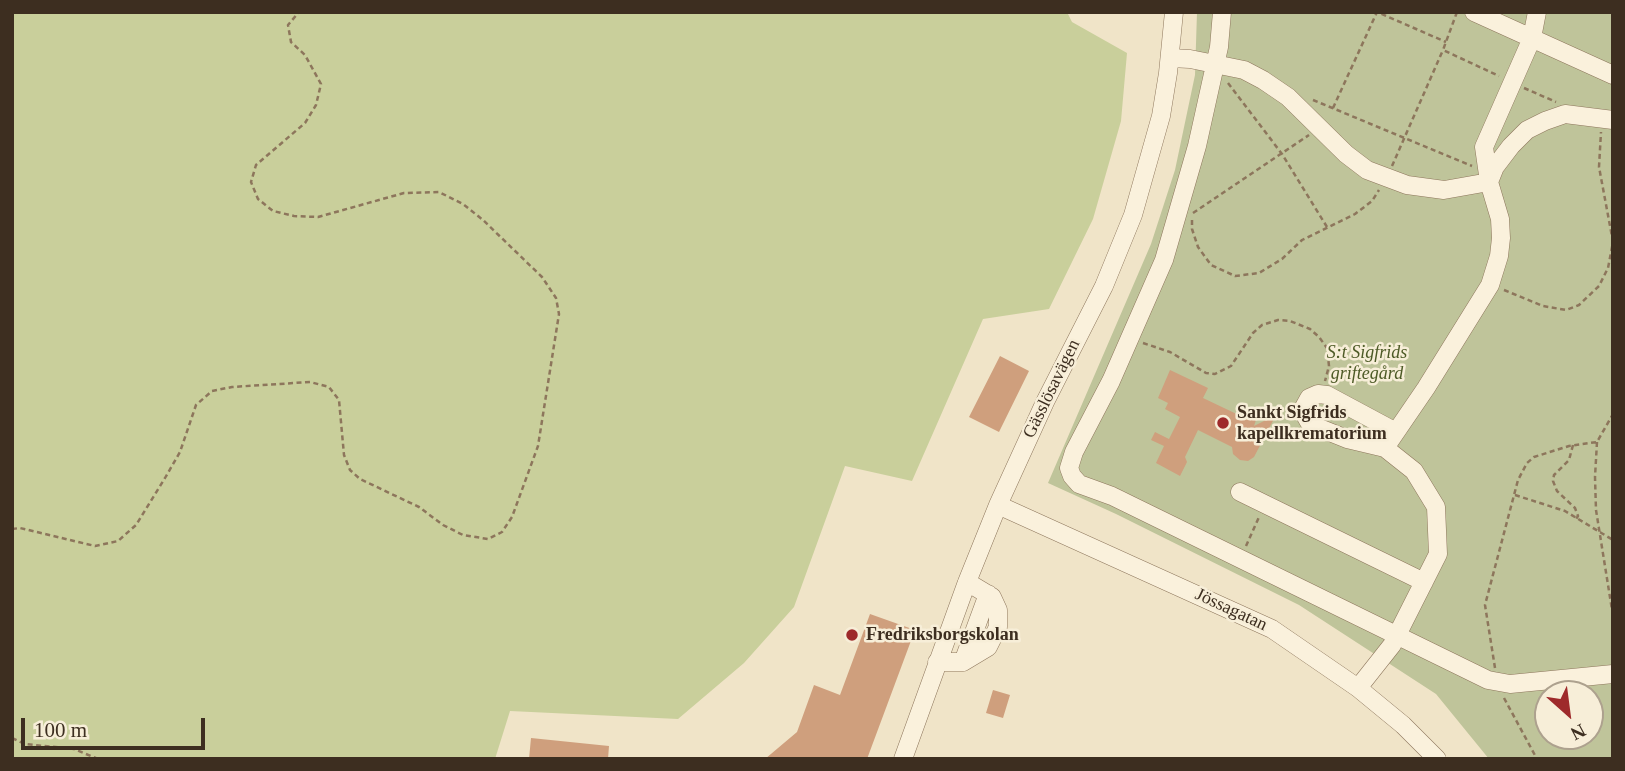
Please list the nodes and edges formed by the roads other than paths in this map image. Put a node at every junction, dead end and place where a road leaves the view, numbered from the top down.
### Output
1 (1174, 12) edge
2 (1222, 12) edge
3 (1474, 12) edge
4 (1537, 12) edge
5 (1532, 38) junction
6 (1170, 58) junction
7 (1215, 64) junction
8 (1613, 75) edge
9 (1613, 101) edge
10 (1609, 119) edge
11 (1489, 182) junction
12 (1396, 432) junction
13 (1385, 448) junction
14 (1240, 492) dead end
15 (998, 505) junction
16 (967, 582) junction
17 (1424, 582) junction
18 (1398, 635) junction
19 (937, 662) junction
20 (1613, 674) edge
21 (1358, 688) junction
22 (903, 759) edge
23 (1437, 759) edge

1 - 6 street, Gässlösavägen
2 - 7 street
3 - 5 street
4 - 5 street
5 - 8 street
5 - 11 street
6 - 7 street
6 - 15 street, Gässlösavägen
7 - 11 street
7 - 18 street
9 - 10 street
10 - 11 street
11 - 12 street
12 - 13 street
12 - 13 street
13 - 17 street
14 - 17 street
15 - 16 street, Gässlösavägen
15 - 21 street, Jössagatan
16 - 19 street, Gässlösavägen
16 - 19 street
17 - 18 street
18 - 20 street
18 - 21 street
19 - 22 street, Gässlösavägen
21 - 23 street, Jössagatan

